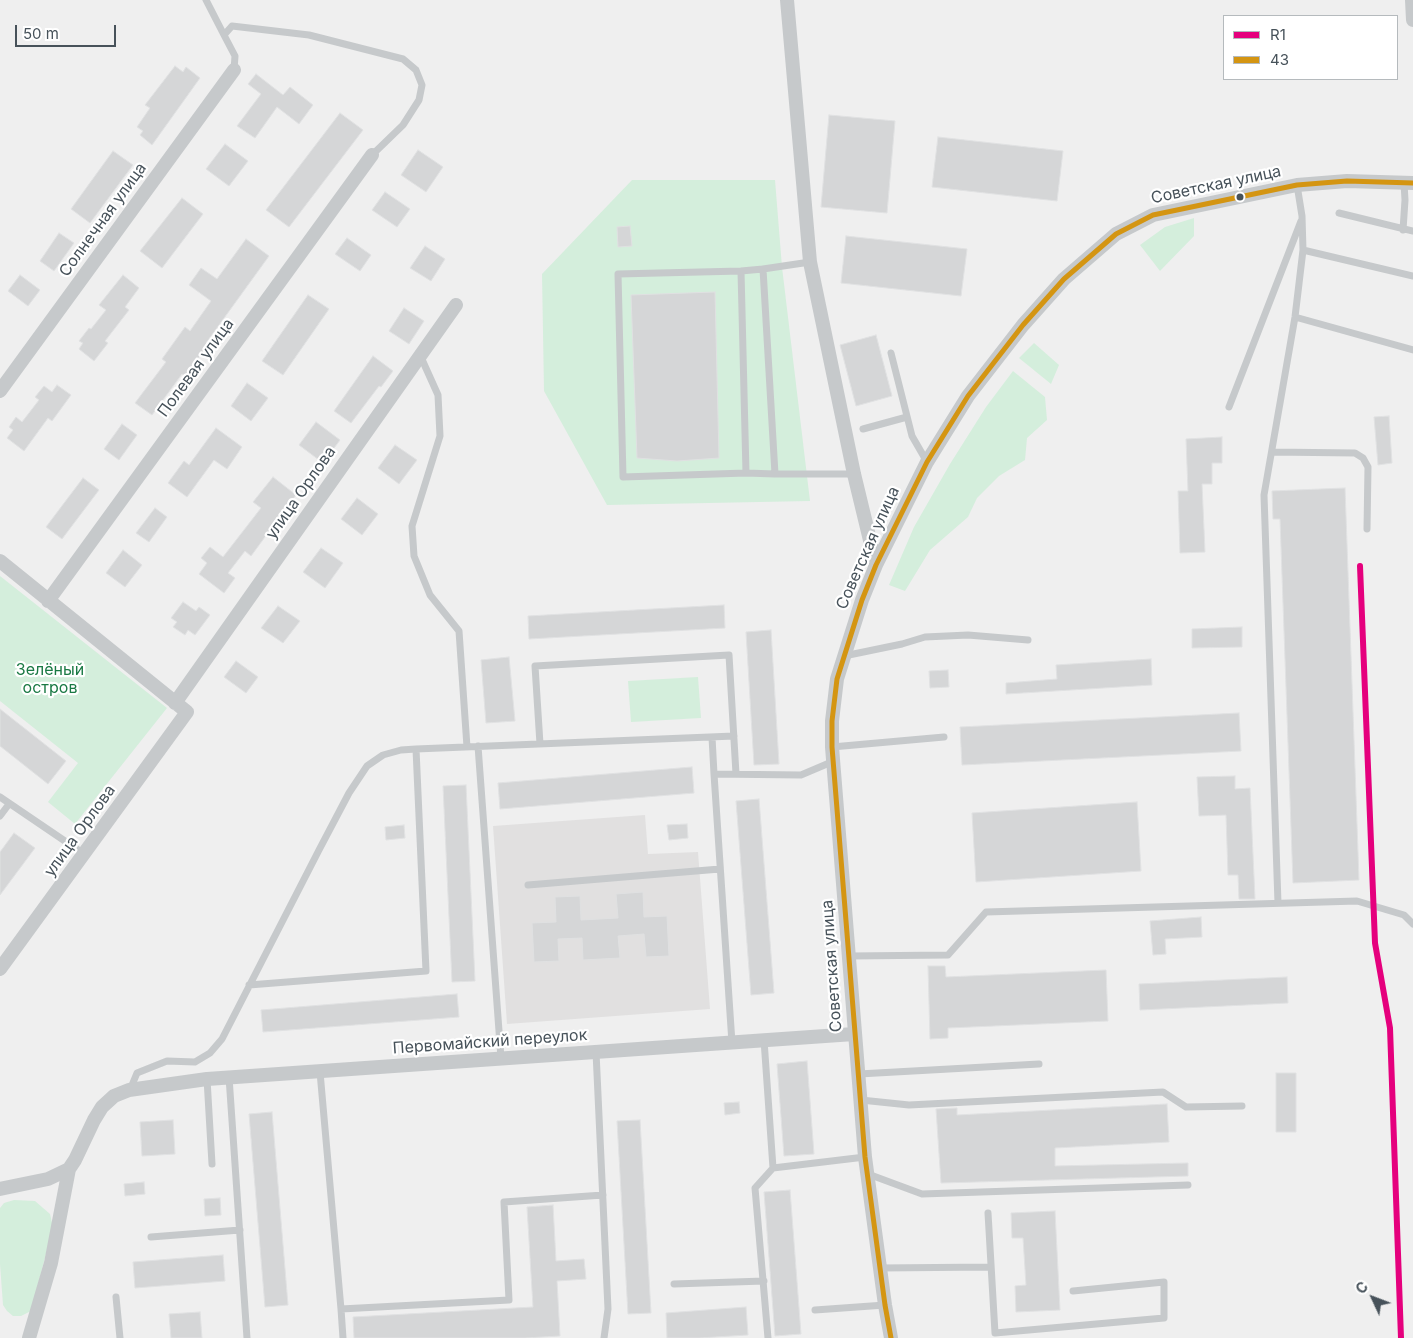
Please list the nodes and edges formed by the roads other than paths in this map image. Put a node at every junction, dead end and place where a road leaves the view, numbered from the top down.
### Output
1 (206, 0) edge
2 (787, 0) edge
3 (1412, 0) edge
4 (1413, 20) edge
5 (224, 35) junction
6 (234, 70) joint
7 (372, 155) joint
8 (1409, 183) edge
9 (1297, 185) junction
10 (1339, 213) dead end
11 (1302, 216) junction
12 (1403, 230) junction
13 (1413, 231) edge
14 (1303, 250) junction
15 (810, 262) junction
16 (763, 269) junction
17 (741, 271) junction
18 (1413, 276) edge
19 (456, 305) dead end
20 (1296, 317) junction
21 (1413, 350) edge
22 (891, 353) dead end
23 (420, 355) junction
24 (0, 391) edge
25 (1229, 407) dead end
26 (907, 417) junction
27 (863, 429) dead end
28 (1272, 452) junction
29 (927, 462) junction
30 (746, 474) junction
31 (775, 474) junction
32 (854, 474) junction
33 (1366, 529) dead end
34 (0, 561) edge
35 (876, 565) junction
36 (48, 601) junction
37 (1028, 640) dead end
38 (844, 656) junction
39 (175, 703) junction
40 (734, 736) junction
41 (712, 737) junction
42 (944, 737) dead end
43 (540, 744) junction
44 (478, 746) junction
45 (467, 747) junction
46 (416, 749) junction
47 (833, 754) junction
48 (714, 774) junction
49 (736, 774) junction
50 (0, 797) edge
51 (9, 804) junction
52 (0, 816) edge
53 (84, 854) junction
54 (720, 869) junction
55 (528, 885) dead end
56 (1278, 903) junction
57 (1413, 924) edge
58 (850, 956) junction
59 (0, 969) edge
60 (249, 985) junction
61 (854, 1034) junction
62 (764, 1040) junction
63 (732, 1043) junction
64 (596, 1052) junction
65 (501, 1058) junction
66 (1039, 1064) dead end
67 (320, 1072) junction
68 (859, 1074) junction
69 (229, 1077) junction
70 (207, 1079) junction
71 (129, 1090) junction
72 (861, 1100) junction
73 (1242, 1106) dead end
74 (865, 1157) junction
75 (212, 1164) dead end
76 (773, 1168) junction
77 (69, 1169) junction
78 (867, 1174) junction
79 (1188, 1185) dead end
80 (0, 1189) edge
81 (603, 1195) junction
82 (988, 1213) dead end
83 (240, 1230) junction
84 (151, 1237) dead end
85 (991, 1267) junction
86 (880, 1268) junction
87 (764, 1280) junction
88 (674, 1284) dead end
89 (1073, 1291) dead end
90 (116, 1298) dead end
91 (885, 1305) junction
92 (341, 1309) junction
93 (815, 1310) dead end
94 (29, 1338) edge
95 (120, 1338) edge
96 (248, 1338) edge
97 (343, 1338) edge
98 (604, 1338) edge
99 (768, 1338) edge
100 (891, 1338) edge

1 - 5 lane
2 - 15 street
3 - 4 street
5 - 6 lane
5 - 7 lane
6 - 24 street, Солнечная улица
7 - 36 street, Полевая улица
8 - 9 street, Советская улица
8 - 12 lane
9 - 11 lane
9 - 29 street, Советская улица
10 - 12 lane
11 - 14 lane
11 - 25 lane
12 - 13 lane
14 - 18 lane
14 - 20 lane
15 - 16 lane
15 - 32 street
16 - 17 lane
16 - 31 lane
17 - 30 lane
17 - 30 lane
19 - 23 street, улица Орлова
20 - 21 lane
20 - 28 lane
22 - 26 lane
23 - 39 street, улица Орлова
23 - 45 lane
26 - 27 lane
26 - 29 lane
28 - 33 lane
28 - 56 lane
29 - 35 street, Советская улица
30 - 31 lane
31 - 32 lane
32 - 35 street
34 - 36 street
35 - 38 street, Советская улица
36 - 39 street
37 - 38 lane
38 - 47 street, Советская улица
39 - 53 street, улица Орлова
40 - 41 lane
40 - 43 lane
40 - 49 lane
41 - 43 lane
41 - 48 lane
42 - 47 lane
43 - 44 lane
44 - 45 lane
44 - 65 lane
45 - 46 lane
46 - 60 lane
46 - 60 lane
47 - 49 lane
47 - 58 street, Советская улица
48 - 49 lane
48 - 54 lane
50 - 51 lane
51 - 52 lane
51 - 53 lane
53 - 59 street, улица Орлова
54 - 55 lane
54 - 63 lane
56 - 57 lane
56 - 58 lane
58 - 61 street, Советская улица
60 - 71 lane
61 - 62 street, Первомайский переулок
61 - 68 street, Советская улица
62 - 63 street, Первомайский переулок
62 - 76 lane
63 - 64 street, Первомайский переулок
64 - 65 street, Первомайский переулок
64 - 81 lane
65 - 67 street, Первомайский переулок
66 - 68 lane
67 - 69 street, Первомайский переулок
67 - 92 lane
68 - 72 street, Советская улица
69 - 70 street, Первомайский переулок
69 - 83 lane
70 - 71 street, Первомайский переулок
70 - 75 lane
71 - 77 street
72 - 73 lane
72 - 74 street, Советская улица
74 - 76 lane
74 - 78 street, Советская улица
76 - 87 lane
77 - 80 street
77 - 94 street
78 - 79 lane
78 - 86 street, Советская улица
81 - 92 lane
81 - 98 lane
82 - 85 lane
83 - 84 lane
83 - 96 lane
85 - 86 lane
85 - 89 lane
86 - 91 street, Советская улица
87 - 88 lane
87 - 99 lane
90 - 95 lane
91 - 93 lane
91 - 100 street, Советская улица
92 - 97 lane

